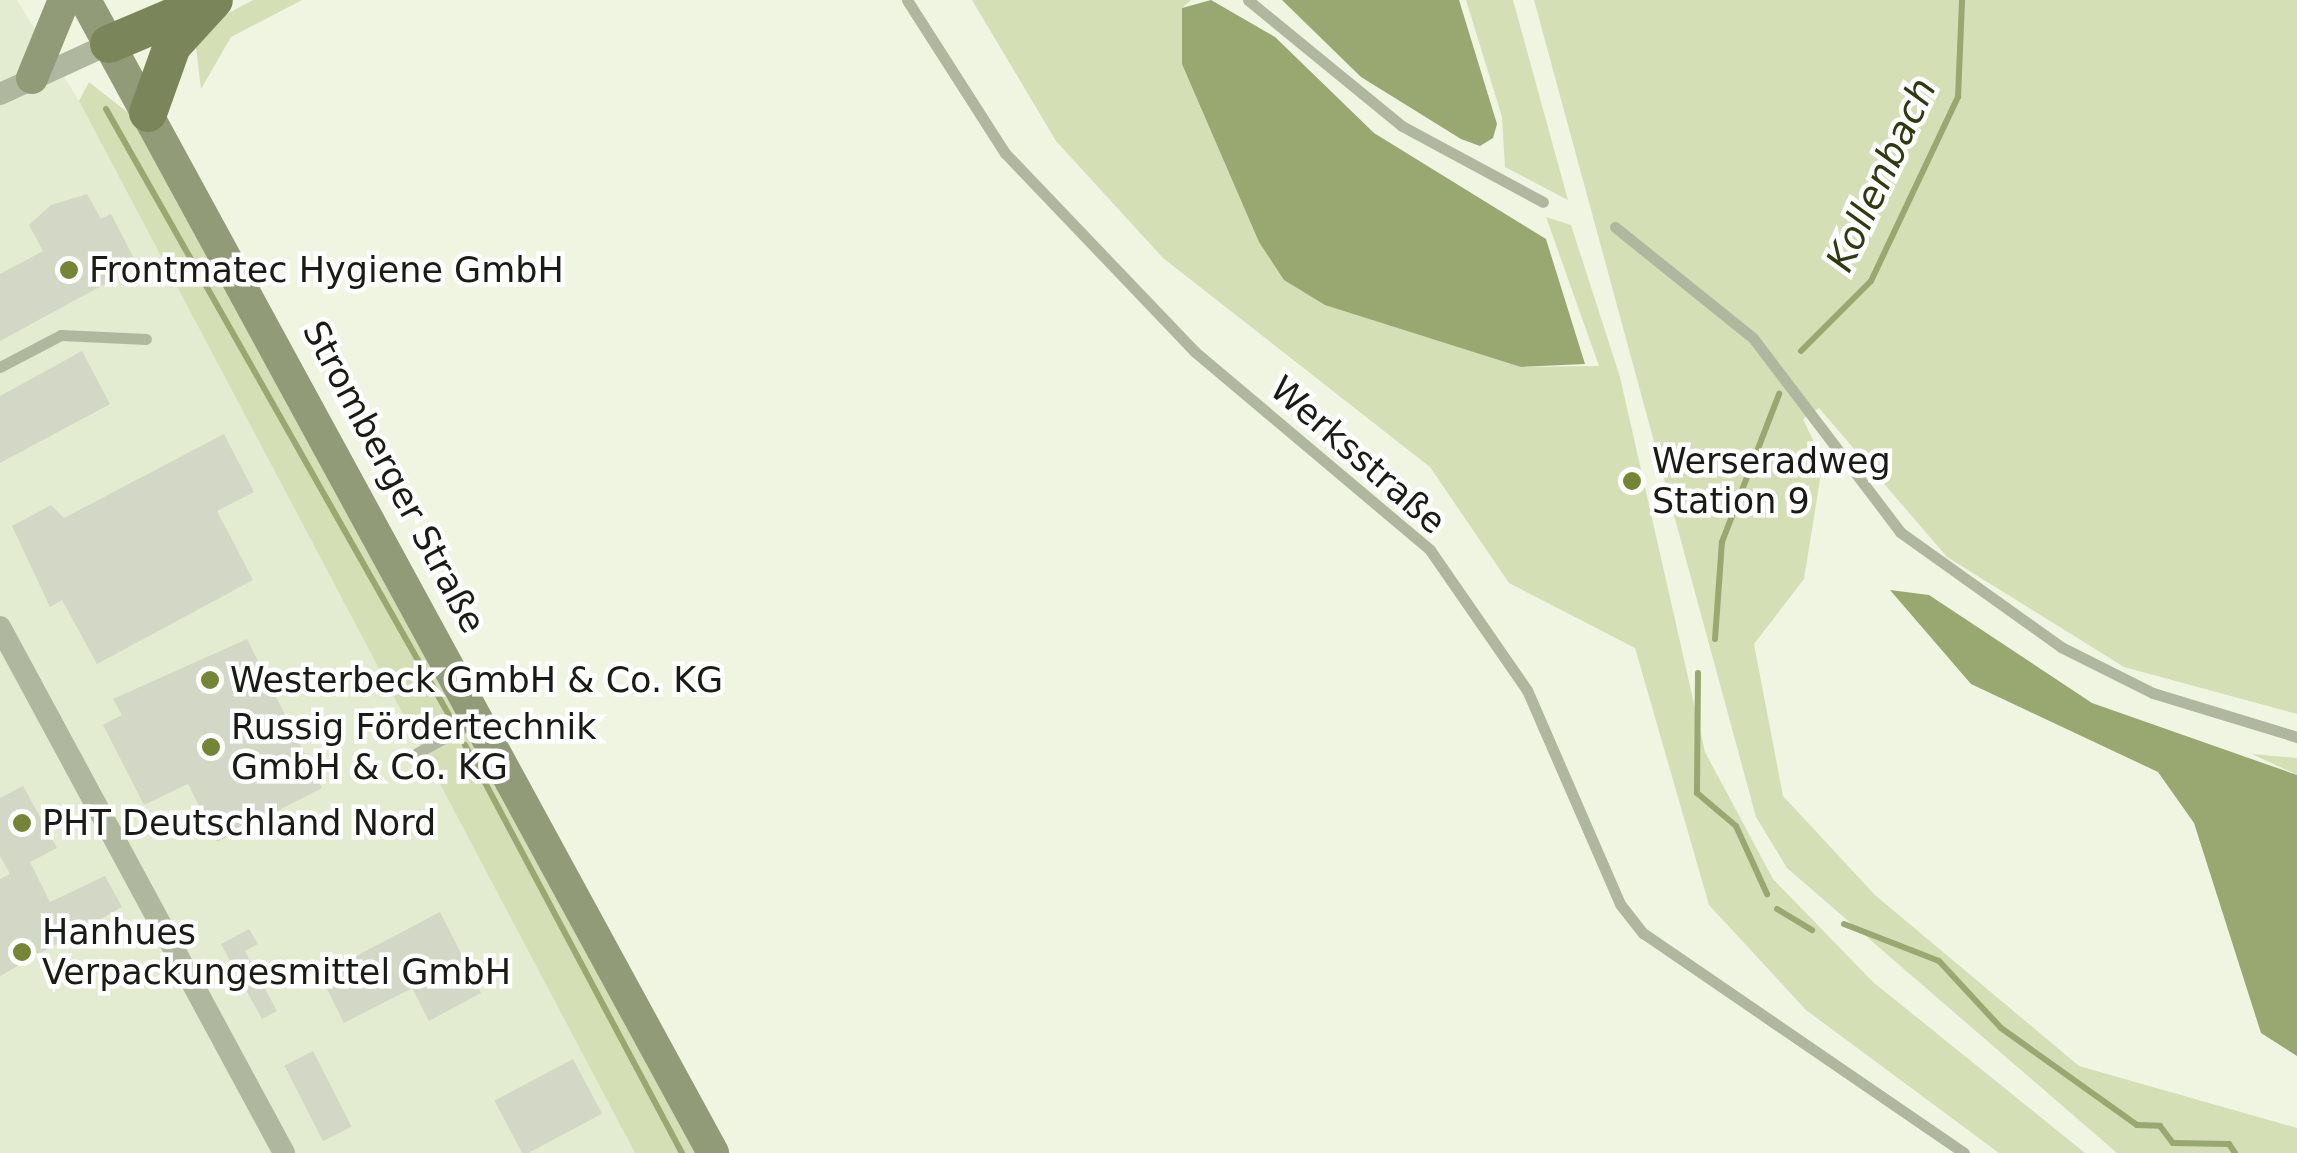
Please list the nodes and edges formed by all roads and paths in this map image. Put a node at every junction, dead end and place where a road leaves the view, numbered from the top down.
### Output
1 (64, 0) edge
2 (85, 0) edge
3 (213, 0) edge
4 (907, 0) edge
5 (1248, 0) edge
6 (109, 44) junction
7 (32, 78) junction
8 (0, 94) edge
9 (148, 113) junction
10 (1543, 202) dead end
11 (1614, 227) dead end
12 (146, 339) dead end
13 (0, 367) edge
14 (0, 627) edge
15 (479, 719) junction
16 (2297, 737) edge
17 (417, 752) dead end
18 (284, 1153) edge
19 (713, 1153) edge
20 (1964, 1153) edge

1 - 7 main road
2 - 6 main road, Stromberger Straße
3 - 6 main road
3 - 9 main road
4 - 20 lane, Werksstraße
5 - 10 lane
6 - 7 street
6 - 9 main road, Stromberger Straße
7 - 8 street
9 - 15 main road, Stromberger Straße
11 - 16 lane
12 - 13 lane
14 - 18 street
15 - 17 lane
15 - 19 main road, Stromberger Straße

